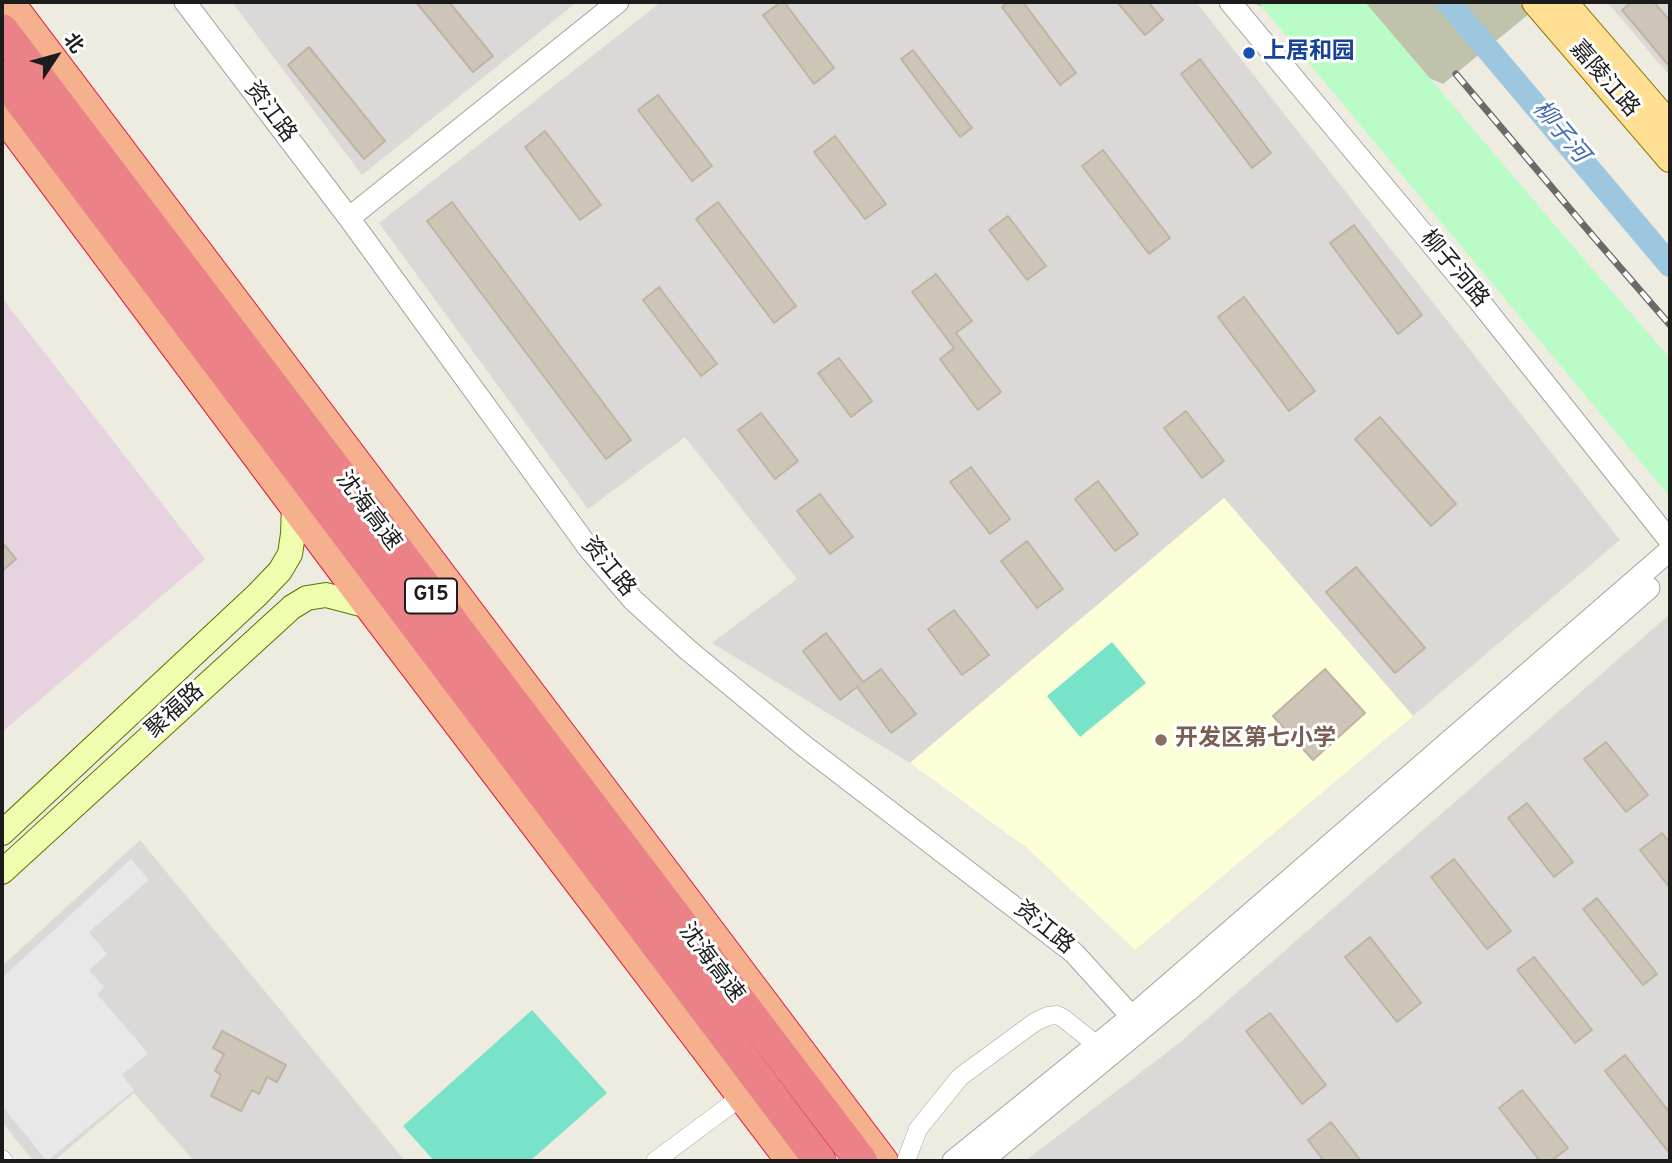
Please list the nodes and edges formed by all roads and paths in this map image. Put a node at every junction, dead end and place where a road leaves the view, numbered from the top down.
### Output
1 (10, 2) edge
2 (185, 2) edge
3 (618, 2) edge
4 (1230, 2) edge
5 (1535, 2) edge
6 (1564, 2) edge
7 (2, 30) edge
8 (2, 76) edge
9 (2, 115) edge
10 (1670, 125) edge
11 (1670, 159) edge
12 (349, 218) junction
13 (294, 506) junction
14 (1670, 541) edge
15 (1670, 550) edge
16 (1670, 569) edge
17 (368, 606) junction
18 (2, 833) edge
19 (2, 872) edge
20 (1136, 1023) junction
21 (1097, 1045) junction
22 (741, 1097) junction
23 (655, 1161) edge
24 (790, 1161) edge
25 (820, 1161) edge
26 (861, 1161) edge
27 (884, 1161) edge
28 (906, 1161) edge
29 (953, 1161) edge
30 (982, 1161) edge

1 - 27 highway
2 - 12 street, 资江路
3 - 12 street
4 - 14 street, 柳子河路
5 - 11 main road, 嘉陵江路
6 - 10 main road, 嘉陵江路
7 - 26 highway, 沈海高速 / G15
8 - 25 highway, 沈海高速 / G15
9 - 13 highway
12 - 20 street, 资江路
13 - 17 highway
13 - 18 main road, 聚福路
15 - 20 street
16 - 20 street
17 - 19 main road, 聚福路
17 - 22 highway
20 - 21 street
20 - 30 street
21 - 28 street
21 - 29 street
22 - 23 street
22 - 24 highway

